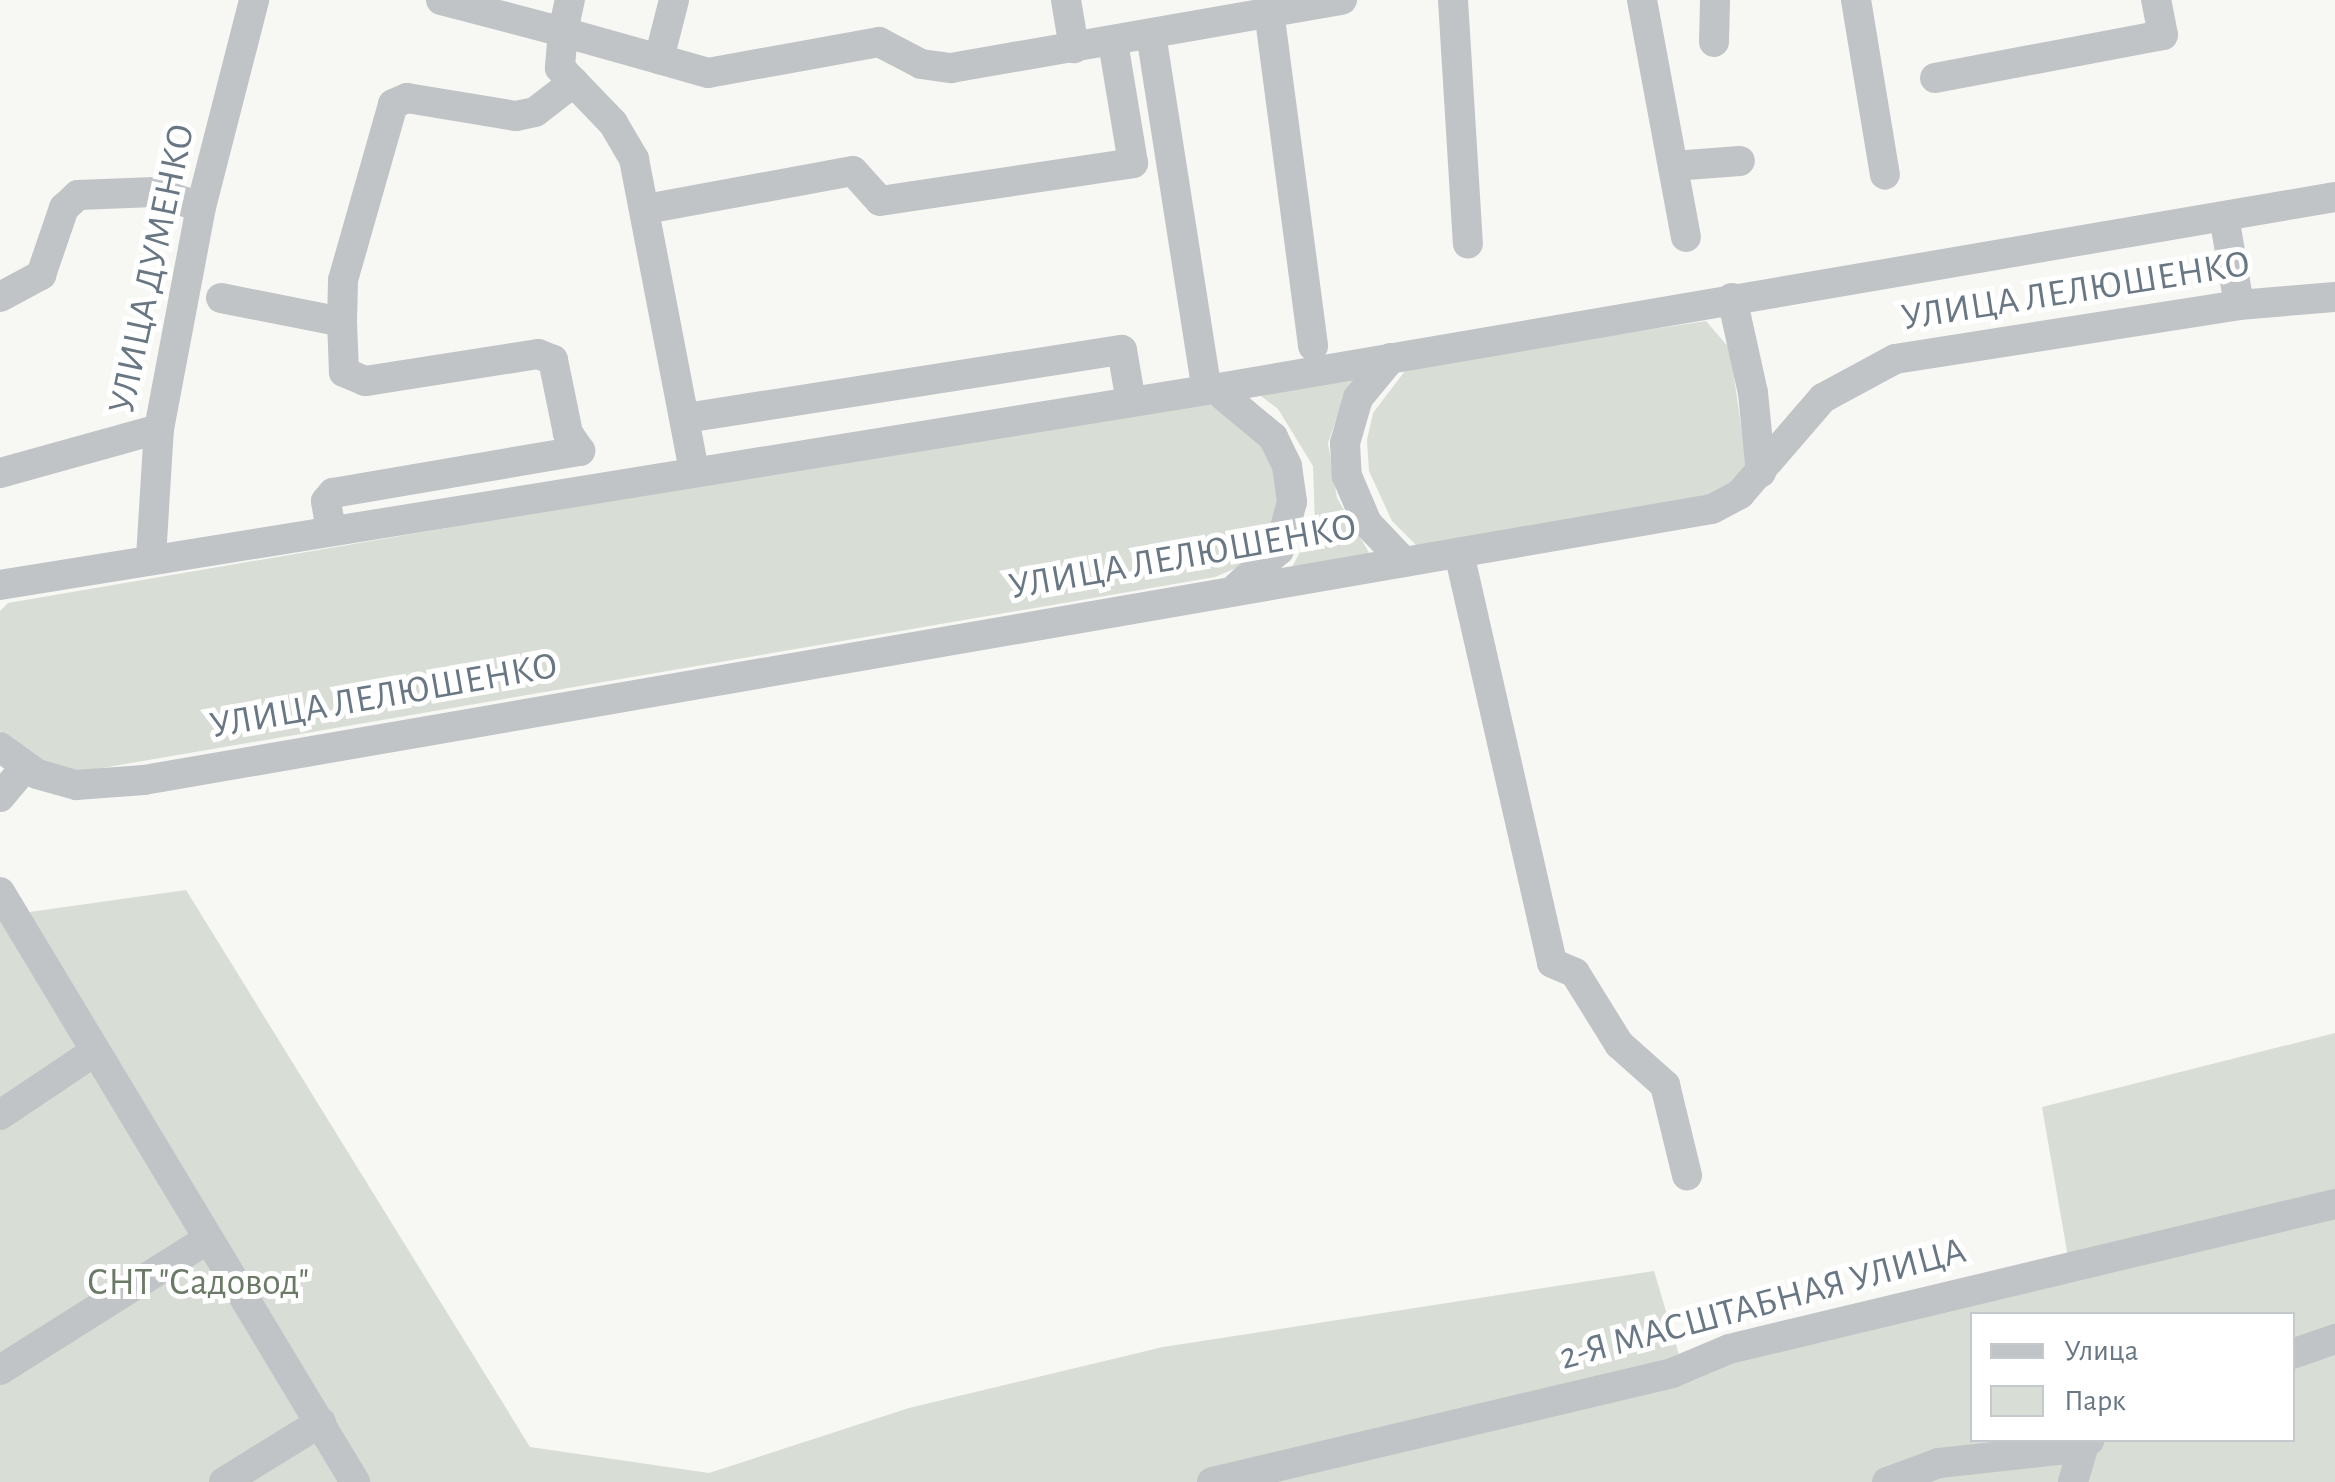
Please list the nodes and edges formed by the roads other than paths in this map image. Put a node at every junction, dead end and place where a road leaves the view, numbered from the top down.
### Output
1 (254, 0) edge
2 (441, 0) edge
3 (570, 0) edge
4 (674, 0) edge
5 (1066, 0) edge
6 (1342, 0) edge
7 (1453, 0) edge
8 (1642, 0) edge
9 (1715, 0) edge
10 (1856, 0) edge
11 (2156, 0) edge
12 (1268, 12) junction
13 (563, 32) junction
14 (1150, 34) junction
15 (1113, 42) junction
16 (1714, 42) dead end
17 (1074, 48) junction
18 (659, 59) junction
19 (1935, 78) dead end
20 (574, 82) junction
21 (1740, 160) dead end
22 (1673, 166) junction
23 (1885, 175) dead end
24 (2335, 197) edge
25 (201, 207) junction
26 (646, 209) junction
27 (2224, 216) junction
28 (1686, 237) dead end
29 (1468, 244) dead end
30 (0, 296) edge
31 (2335, 297) edge
32 (221, 298) dead end
33 (1732, 298) junction
34 (2239, 305) junction
35 (342, 322) junction
36 (1312, 346) dead end
37 (1392, 358) junction
38 (1210, 389) junction
39 (1130, 402) junction
40 (686, 418) junction
41 (159, 429) junction
42 (580, 451) junction
43 (694, 472) junction
44 (1761, 472) junction
45 (0, 473) edge
46 (587, 489) junction
47 (331, 530) junction
48 (1460, 552) junction
49 (151, 558) junction
50 (1404, 562) junction
51 (4, 587) edge
52 (1236, 588) junction
53 (0, 748) edge
54 (25, 767) junction
55 (0, 797) edge
56 (0, 892) edge
57 (94, 1052) junction
58 (0, 1116) edge
59 (1687, 1175) dead end
60 (2335, 1204) edge
61 (208, 1239) junction
62 (2335, 1339) edge
63 (2295, 1353) edge
64 (0, 1370) edge
65 (320, 1422) junction
66 (2081, 1442) edge
67 (2086, 1442) edge
68 (224, 1482) edge
69 (355, 1482) edge
70 (1212, 1482) edge
71 (1887, 1482) edge
72 (2074, 1482) edge

1 - 25 street, УЛИЦА ДУМЕНКО
2 - 13 street
3 - 13 street
4 - 18 street
5 - 17 street
6 - 12 street
7 - 29 street
8 - 22 street
9 - 16 street
10 - 23 street
11 - 19 street
12 - 14 street
12 - 36 street
13 - 18 street
13 - 20 street
14 - 15 street
14 - 38 street
15 - 17 street
15 - 26 street
17 - 18 street
20 - 26 street
20 - 35 street
21 - 22 street
22 - 28 street
24 - 27 street, УЛИЦА ЛЕЛЮШЕНКО
25 - 30 street
25 - 41 street, УЛИЦА ДУМЕНКО
26 - 40 street
27 - 33 street, УЛИЦА ЛЕЛЮШЕНКО
27 - 34 street
31 - 34 street, УЛИЦА ЛЕЛЮШЕНКО
32 - 35 street
33 - 37 street, УЛИЦА ЛЕЛЮШЕНКО
33 - 44 street
34 - 44 street, УЛИЦА ЛЕЛЮШЕНКО
35 - 42 street
37 - 38 street, УЛИЦА ЛЕЛЮШЕНКО
37 - 50 street
38 - 39 street, УЛИЦА ЛЕЛЮШЕНКО
38 - 52 street
39 - 40 street
39 - 43 street, УЛИЦА ЛЕЛЮШЕНКО
40 - 43 street
41 - 45 street
41 - 49 street, УЛИЦА ДУМЕНКО
42 - 46 street
42 - 47 street
43 - 46 street, УЛИЦА ЛЕЛЮШЕНКО
44 - 48 street, УЛИЦА ЛЕЛЮШЕНКО
46 - 47 street, УЛИЦА ЛЕЛЮШЕНКО
47 - 49 street, УЛИЦА ЛЕЛЮШЕНКО
48 - 50 street, УЛИЦА ЛЕЛЮШЕНКО
48 - 59 street
49 - 51 street, УЛИЦА ЛЕЛЮШЕНКО
50 - 52 street, УЛИЦА ЛЕЛЮШЕНКО
52 - 54 street, УЛИЦА ЛЕЛЮШЕНКО
53 - 54 street, УЛИЦА ЛЕЛЮШЕНКО
54 - 55 street
56 - 57 street
57 - 58 street
57 - 61 street
60 - 70 street, 2-Я МАСШТАБНАЯ УЛИЦА
61 - 64 street
61 - 65 street
62 - 63 street
65 - 68 street
65 - 69 street
66 - 71 street
67 - 72 street

